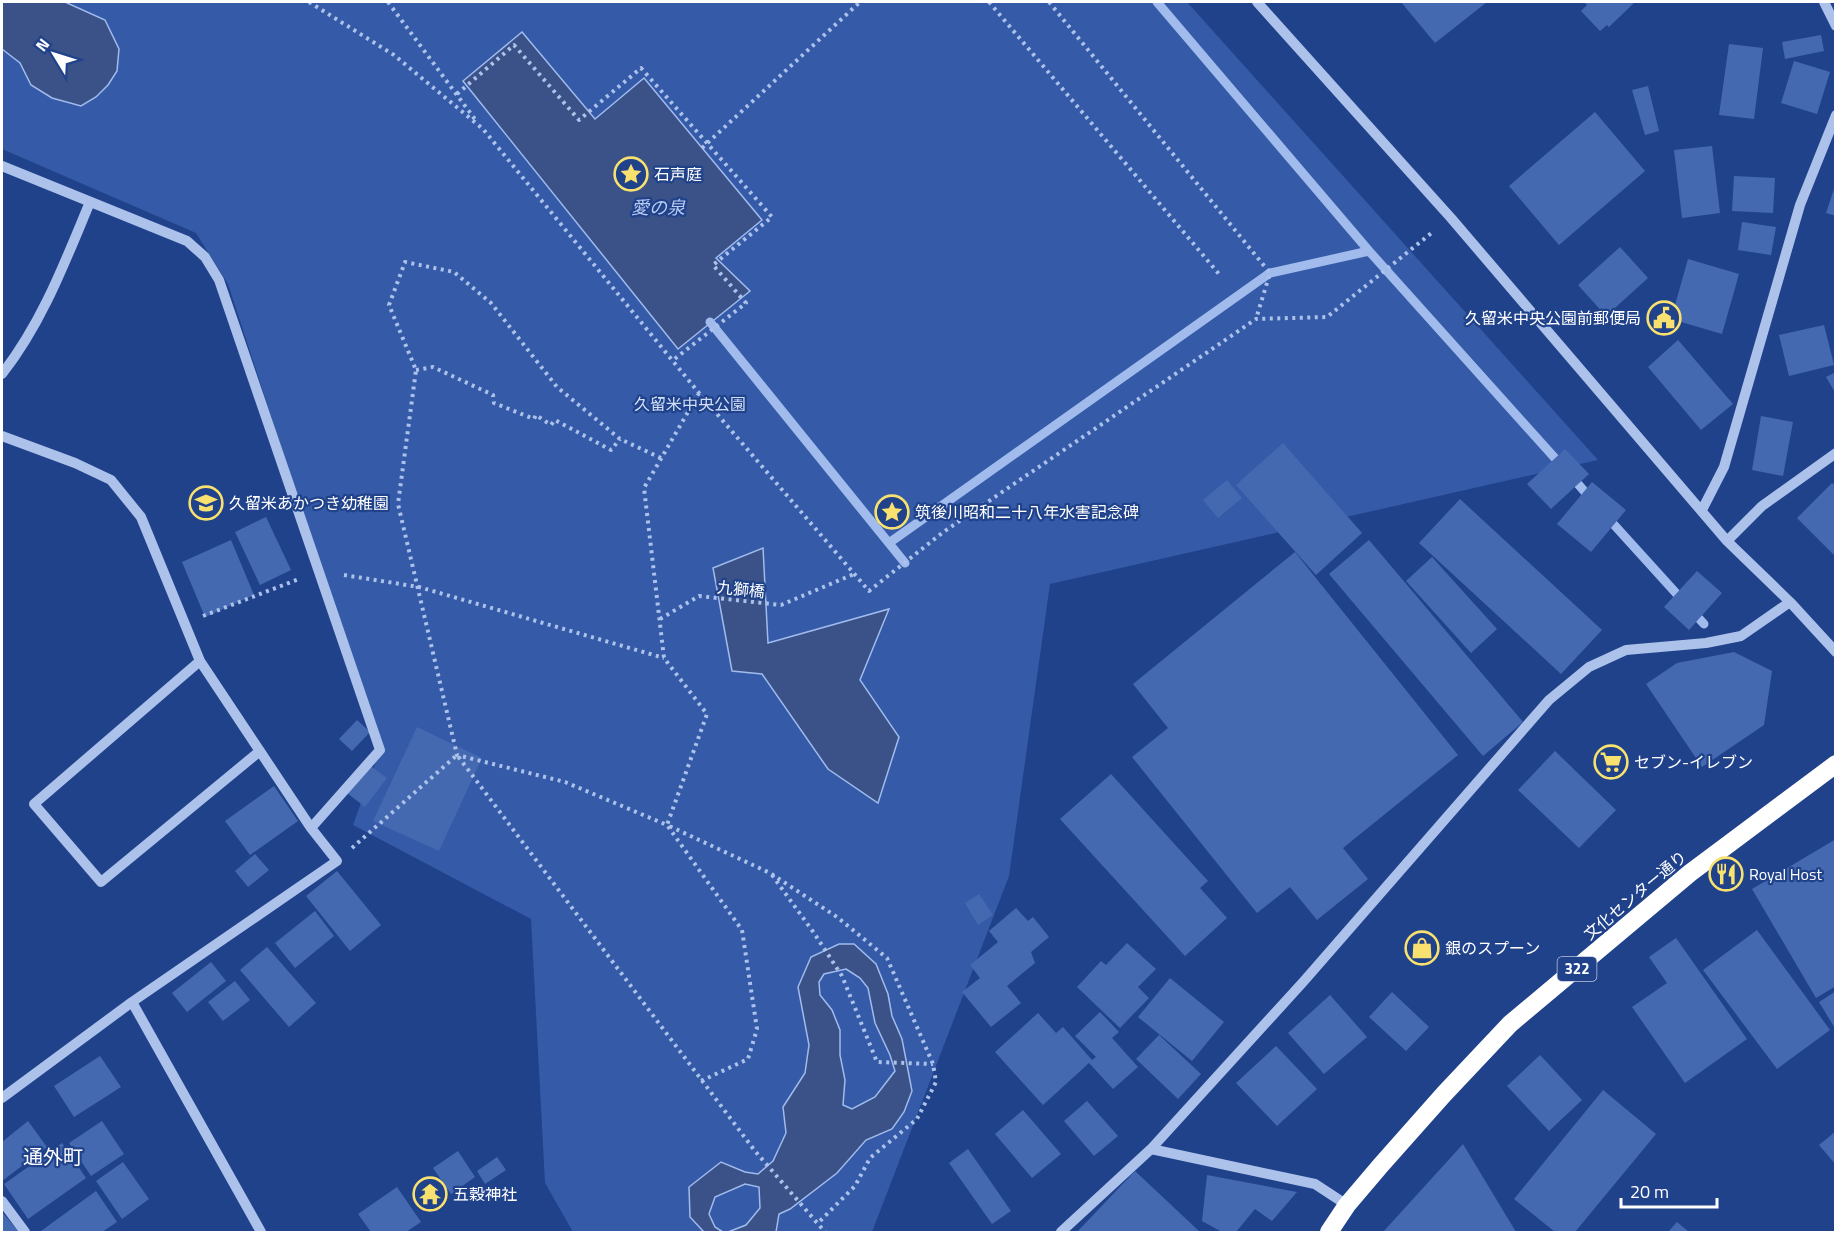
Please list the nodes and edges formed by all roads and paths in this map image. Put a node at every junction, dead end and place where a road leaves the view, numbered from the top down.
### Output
1 (309, 2) edge
2 (388, 2) edge
3 (860, 2) edge
4 (989, 2) edge
5 (1049, 2) edge
6 (1257, 2) edge
7 (1824, 2) edge
8 (1836, 26) edge
9 (457, 94) junction
10 (1836, 115) edge
11 (483, 129) junction
12 (702, 148) dead end
13 (2, 166) edge
14 (90, 202) junction
15 (1451, 218) junction
16 (1219, 274) dead end
17 (1256, 319) junction
18 (672, 362) junction
19 (416, 370) junction
20 (2, 374) edge
21 (699, 393) junction
22 (2, 436) edge
23 (620, 439) junction
24 (1836, 453) edge
25 (661, 458) junction
26 (1702, 510) junction
27 (1727, 541) junction
28 (319, 571) junction
29 (854, 574) junction
30 (419, 587) junction
31 (1790, 602) junction
32 (660, 619) junction
33 (185, 623) junction
34 (1836, 652) edge
35 (664, 658) junction
36 (201, 661) junction
37 (260, 752) junction
38 (457, 755) junction
39 (1836, 764) edge
40 (667, 825) junction
41 (311, 828) junction
42 (338, 861) junction
43 (770, 873) junction
44 (132, 1002) junction
45 (933, 1064) junction
46 (701, 1081) junction
47 (2, 1098) edge
48 (1151, 1149) junction
49 (2, 1201) edge
50 (1347, 1205) junction
51 (818, 1223) junction
52 (26, 1233) edge
53 (261, 1233) edge
54 (825, 1233) edge
55 (1061, 1233) edge
56 (1329, 1233) edge

1 - 11 path
2 - 9 path
3 - 12 path
4 - 16 path
5 - 17 path
6 - 15 street
7 - 8 street
9 - 11 path
9 - 18 path
10 - 26 street
11 - 18 path
13 - 14 street
14 - 20 street
14 - 28 street
15 - 17 path
15 - 26 street
17 - 29 path
18 - 21 path
19 - 23 path
19 - 23 path
19 - 30 path
21 - 25 path
21 - 29 path
22 - 33 street
23 - 25 path
24 - 27 street
25 - 32 path
26 - 27 street
27 - 31 street
28 - 30 path
28 - 33 path
28 - 41 street
29 - 32 path, 九獅橋
30 - 35 path
30 - 38 path
31 - 34 street
31 - 48 street
32 - 35 path
33 - 36 street
35 - 40 path
36 - 37 street
36 - 37 street
37 - 41 street
38 - 40 path
38 - 42 path
38 - 46 path
39 - 50 highway, 文化センター通り / 322
40 - 43 path
40 - 46 path
41 - 42 street
42 - 44 street
43 - 45 path
43 - 45 path
44 - 47 street
44 - 53 street
45 - 51 path
46 - 51 path
48 - 50 street
48 - 55 street
49 - 52 street
50 - 56 highway, 文化センター通り / 322
51 - 54 path

